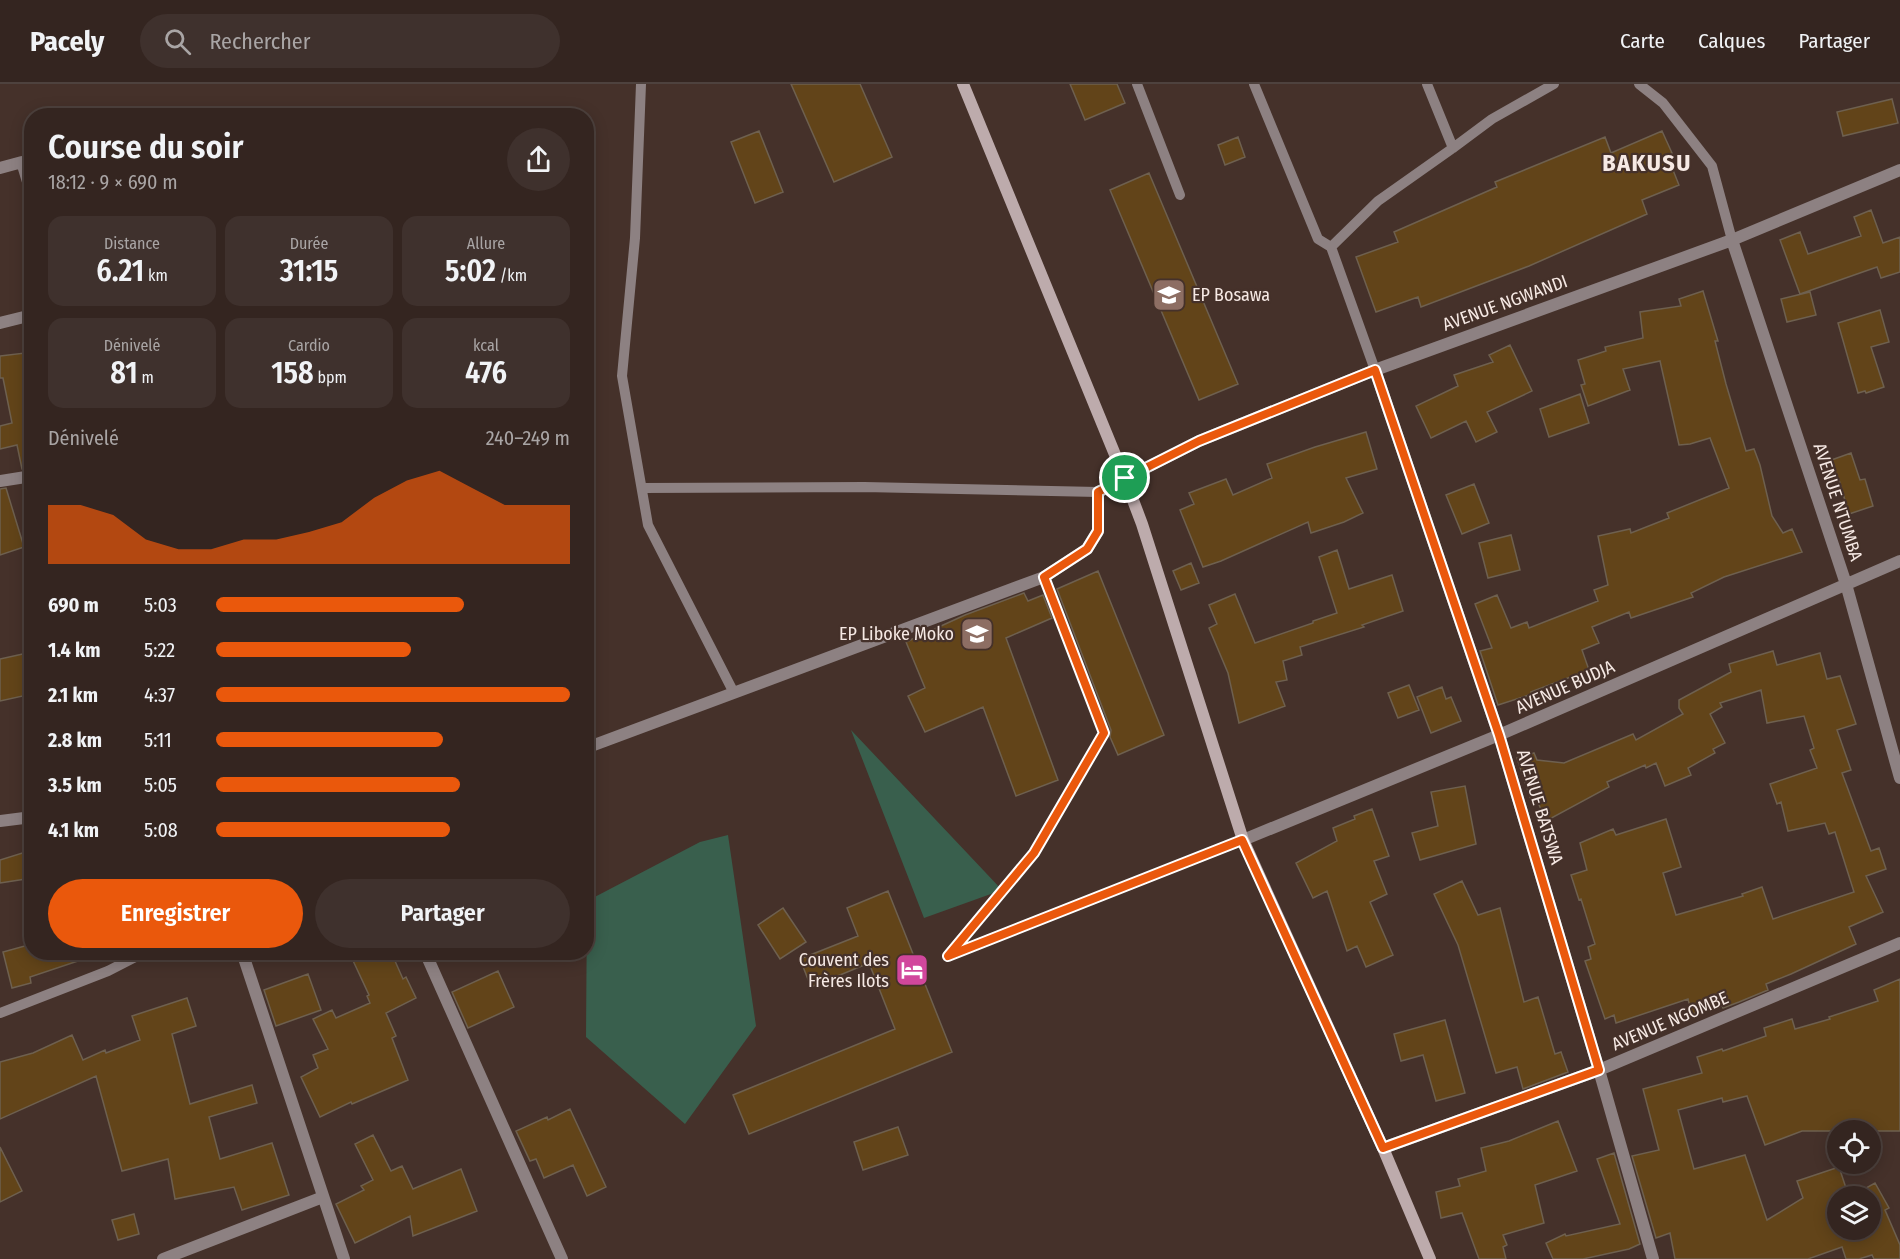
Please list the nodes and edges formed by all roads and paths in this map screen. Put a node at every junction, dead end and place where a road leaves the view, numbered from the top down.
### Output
1 (641, 84) edge
2 (963, 84) edge
3 (1137, 84) edge
4 (1254, 84) edge
5 (1427, 84) edge
6 (1554, 84) edge
7 (1639, 84) edge
8 (1453, 148) junction
9 (0, 168) edge
10 (24, 169) edge
11 (1900, 170) edge
12 (1180, 195) dead end
13 (1732, 240) junction
14 (1331, 247) junction
15 (24, 317) edge
16 (0, 323) edge
17 (1375, 370) junction
18 (24, 477) edge
19 (1125, 478) junction
20 (0, 481) edge
21 (642, 488) junction
22 (1098, 492) junction
23 (1900, 561) edge
24 (1044, 577) junction
25 (1846, 584) junction
26 (734, 693) junction
27 (1499, 735) junction
28 (594, 745) edge
29 (1900, 778) edge
30 (24, 818) edge
31 (0, 821) edge
32 (1242, 840) junction
33 (1900, 943) edge
34 (129, 960) edge
35 (245, 960) edge
36 (429, 960) edge
37 (0, 1013) edge
38 (1599, 1070) junction
39 (1383, 1148) junction
40 (323, 1197) junction
41 (163, 1259) edge
42 (344, 1259) edge
43 (562, 1259) edge
44 (1430, 1259) edge
45 (1653, 1259) edge

1 - 21 lane
2 - 19 street
3 - 12 lane
4 - 14 lane
5 - 8 lane
6 - 8 lane
7 - 13 lane
8 - 14 lane
9 - 10 street
11 - 13 street, AVENUE NGWANDI
13 - 17 street, AVENUE NGWANDI
13 - 25 street, AVENUE NTUMBA
14 - 17 lane
15 - 16 street
17 - 19 street, AVENUE NGWANDI
17 - 27 street, AVENUE BATSWA
18 - 20 street
19 - 22 street, AVENUE NGWANDI
19 - 32 street
21 - 22 lane
21 - 26 lane
22 - 24 street
23 - 25 street, AVENUE BUDJA
24 - 26 street
24 - 32 lane
25 - 27 street, AVENUE BUDJA
25 - 29 street, AVENUE NTUMBA
26 - 28 street
27 - 32 street, AVENUE BUDJA
27 - 38 street, AVENUE BATSWA
30 - 31 street
32 - 39 street
33 - 38 street, AVENUE NGOMBE
34 - 37 lane
35 - 40 street
36 - 43 street
38 - 39 street, AVENUE NGOMBE
38 - 45 street, AVENUE BATSWA
39 - 44 street
40 - 41 street
40 - 42 street

